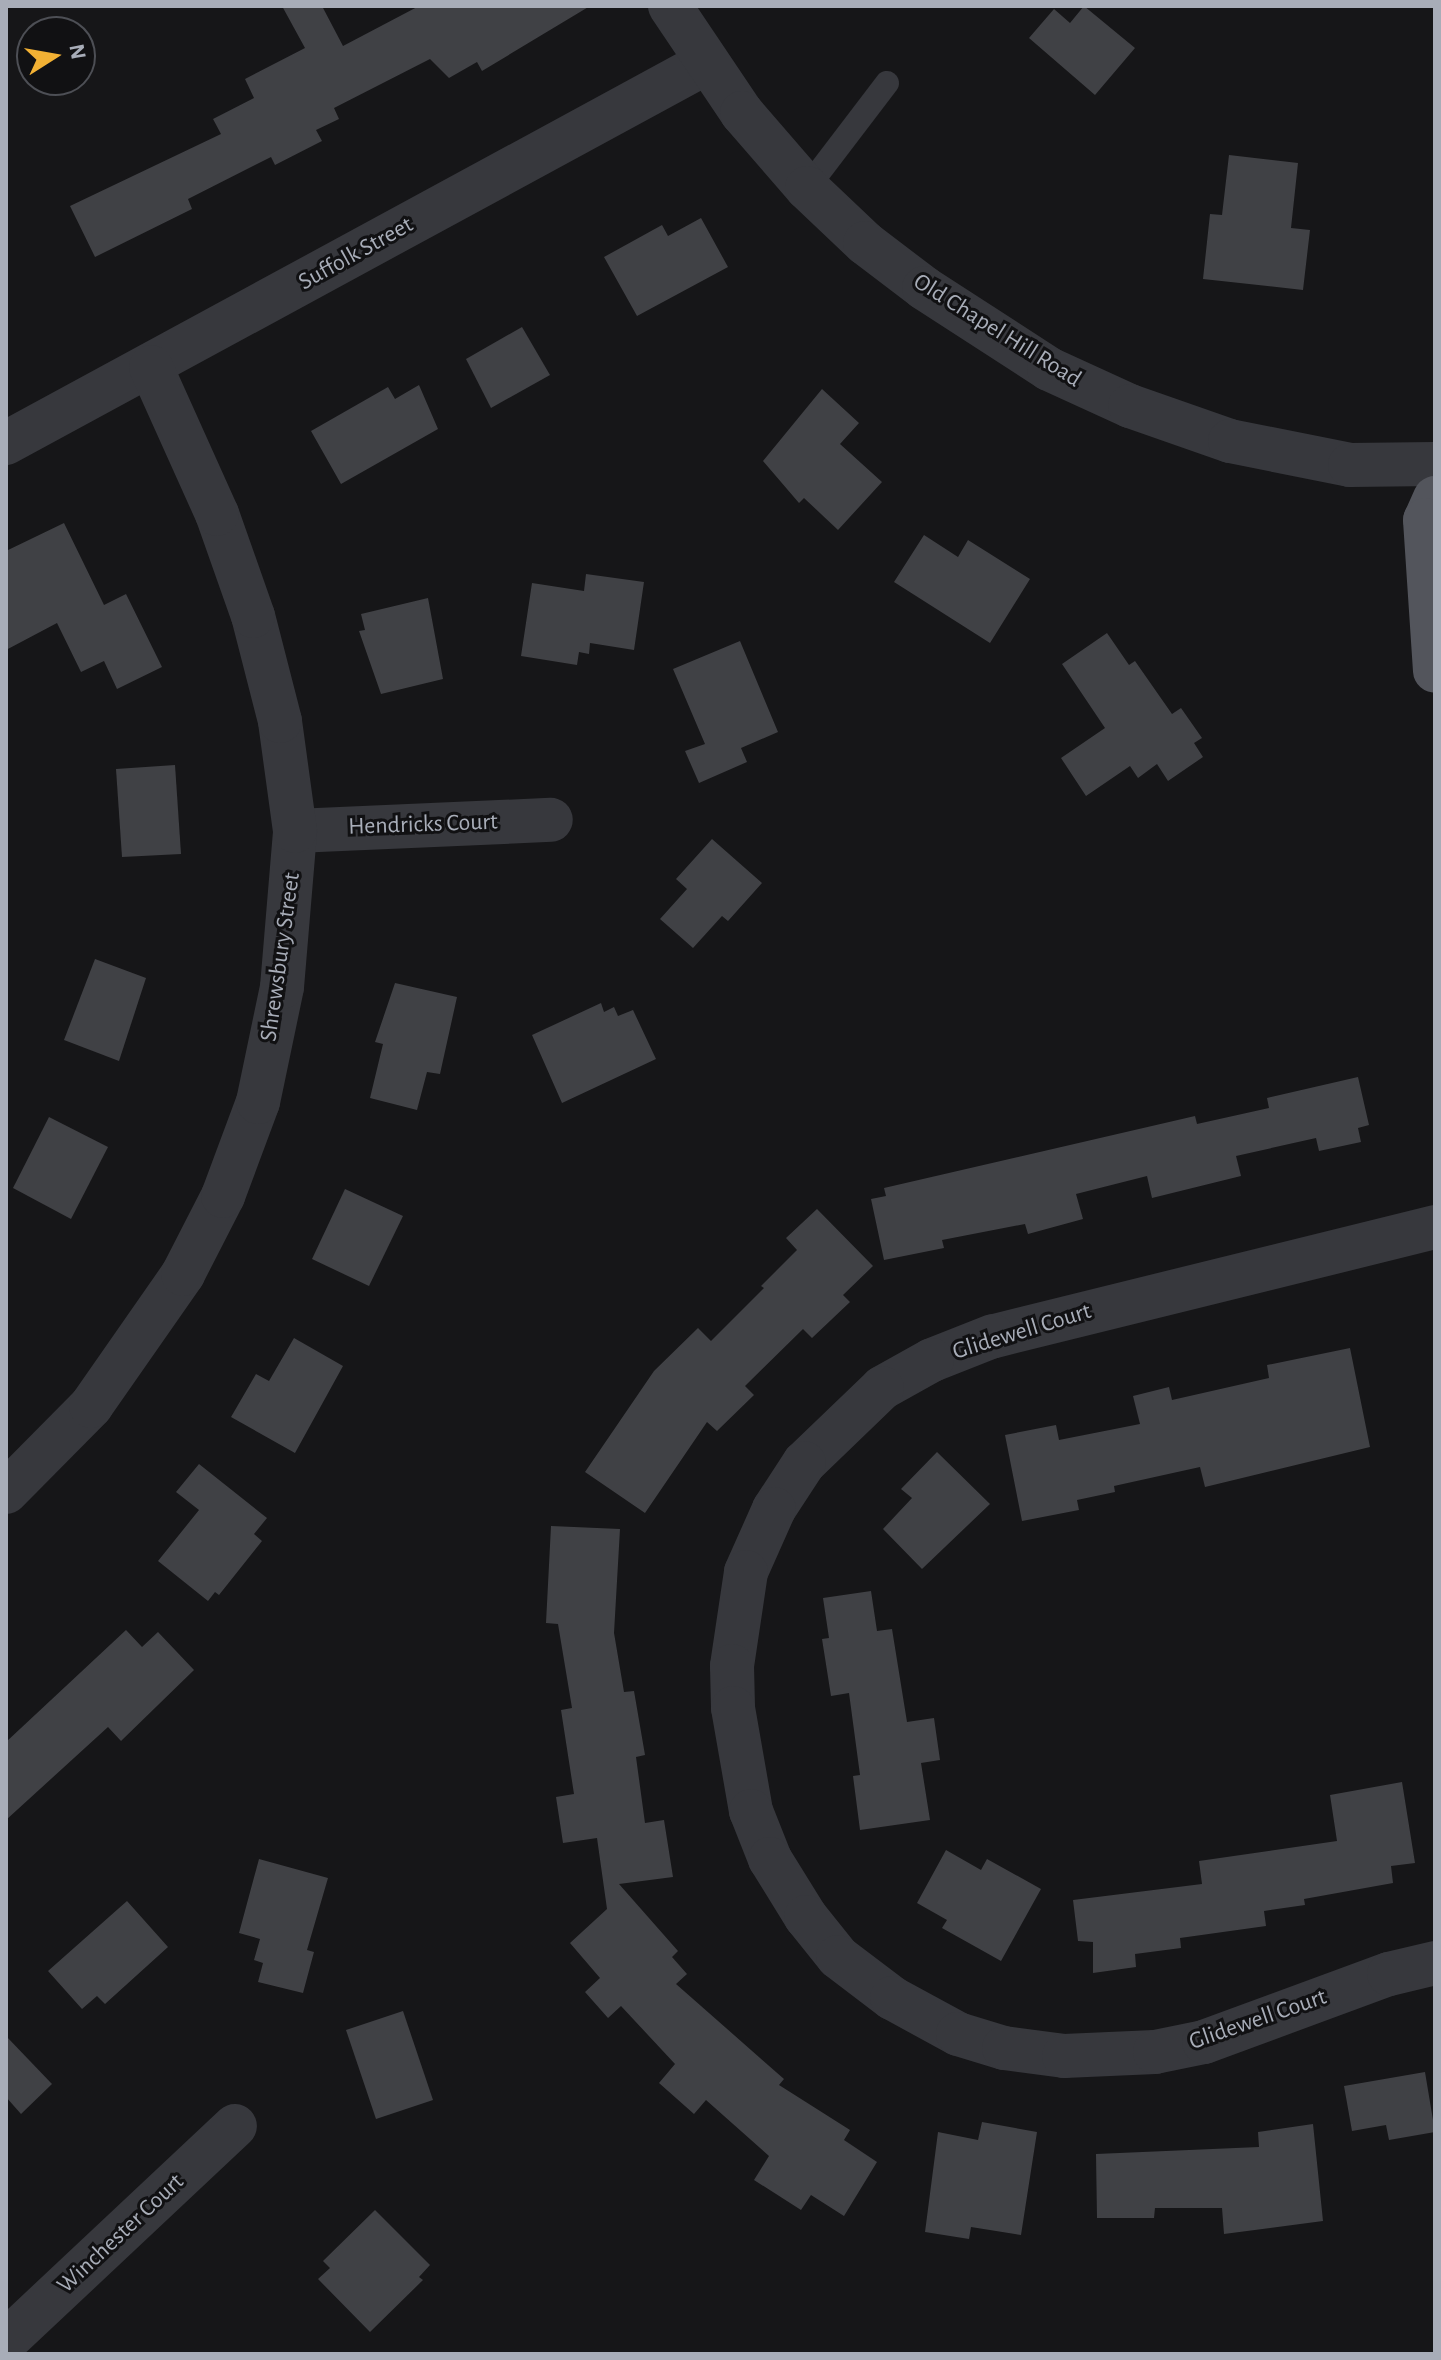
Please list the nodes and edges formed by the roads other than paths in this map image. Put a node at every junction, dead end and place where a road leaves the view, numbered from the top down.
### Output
1 (670, 6) edge
2 (706, 63) junction
3 (887, 83) dead end
4 (807, 188) junction
5 (151, 367) junction
6 (6, 443) edge
7 (1435, 464) edge
8 (1435, 498) edge
9 (1435, 671) edge
10 (551, 820) dead end
11 (295, 831) junction
12 (1435, 1227) edge
13 (6, 1492) edge
14 (1435, 1963) edge
15 (235, 2126) dead end
16 (6, 2341) edge

1 - 2 street, Old Chapel Hill Road
2 - 4 street, Old Chapel Hill Road
2 - 5 street, Suffolk Street
3 - 4 lane
4 - 7 street, Old Chapel Hill Road
5 - 6 street, Suffolk Street
5 - 11 street, Shrewsbury Street
8 - 9 main road
10 - 11 street, Hendricks Court
11 - 13 street, Shrewsbury Street
12 - 14 street, Glidewell Court
15 - 16 street, Winchester Court

